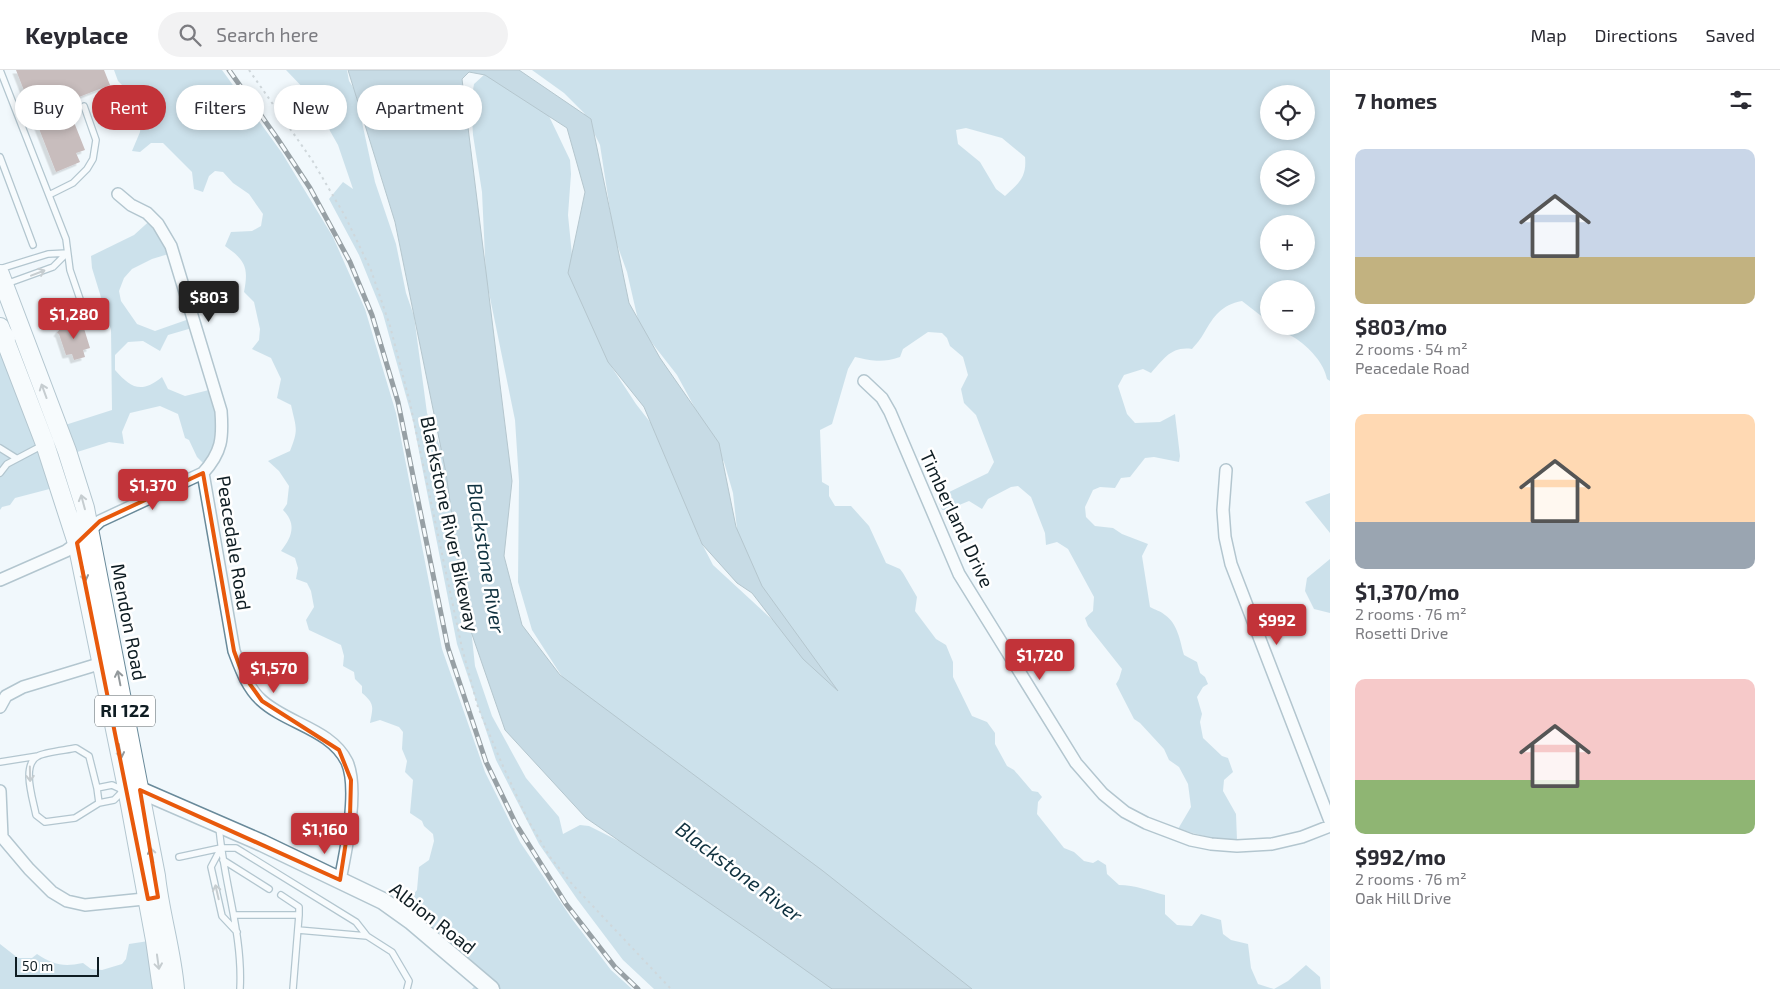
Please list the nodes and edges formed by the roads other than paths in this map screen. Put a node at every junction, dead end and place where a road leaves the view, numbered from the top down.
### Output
1 (0, 70) edge
2 (84, 106) dead end
3 (0, 157) edge
4 (118, 194) dead end
5 (49, 195) junction
6 (33, 245) dead end
7 (67, 254) junction
8 (1, 279) edge
9 (81, 302) dead end
10 (2, 332) edge
11 (864, 381) dead end
12 (61, 436) junction
13 (45, 444) junction
14 (0, 448) edge
15 (16, 458) junction
16 (1226, 470) dead end
17 (0, 473) edge
18 (203, 473) junction
19 (83, 537) junction
20 (0, 580) edge
21 (102, 663) junction
22 (0, 707) edge
23 (38, 756) junction
24 (0, 762) edge
25 (97, 788) junction
26 (130, 790) junction
27 (0, 791) edge
28 (99, 803) junction
29 (1330, 821) edge
30 (219, 824) junction
31 (1330, 826) edge
32 (221, 848) junction
33 (180, 857) dead end
34 (223, 860) junction
35 (340, 880) junction
36 (269, 888) dead end
37 (281, 896) dead end
38 (153, 898) junction
39 (235, 915) junction
40 (300, 915) junction
41 (298, 930) junction
42 (237, 932) junction
43 (367, 936) junction
44 (162, 989) edge
45 (175, 989) edge
46 (240, 989) edge
47 (293, 989) edge
48 (408, 989) edge
49 (492, 989) edge

1 - 5 lane
2 - 5 lane
3 - 6 lane
4 - 18 street, Peacedale Road
5 - 7 lane
7 - 8 lane
8 -> 7 lane
7 - 9 lane
12 -> 8 main road, Mendon Road / RI 122
10 - 13 main road, Mendon Road / RI 122
11 - 31 street, Timberland Drive
12 - 13 lane
19 -> 12 main road, Mendon Road / RI 122
13 - 15 lane
13 - 19 main road, Mendon Road / RI 122
14 - 15 lane
15 - 17 lane
16 - 29 street
18 - 19 street
18 - 35 street, Peacedale Road
19 - 20 street
19 -> 21 main road, Mendon Road / RI 122
26 -> 19 main road, Mendon Road / RI 122
21 - 22 street
21 -> 26 main road, Mendon Road / RI 122
23 - 24 lane
23 - 25 lane
23 -> 28 lane
25 - 26 lane
25 - 28 lane
26 - 28 lane
26 - 30 street, Albion Road
26 - 38 main road, Mendon Road / RI 122
27 - 38 street
30 - 32 lane
30 - 35 street, Albion Road
32 - 33 lane
32 - 34 lane
42 -> 32 lane
32 - 43 lane
34 - 36 lane
34 - 39 lane
35 - 49 street, Albion Road
37 - 40 lane
38 -> 44 main road, Mendon Road / RI 122
38 - 45 main road, Mendon Road / RI 122
39 - 40 lane
39 - 42 lane
40 - 41 lane
41 - 43 lane
41 - 47 lane
42 - 46 lane
43 - 48 lane

